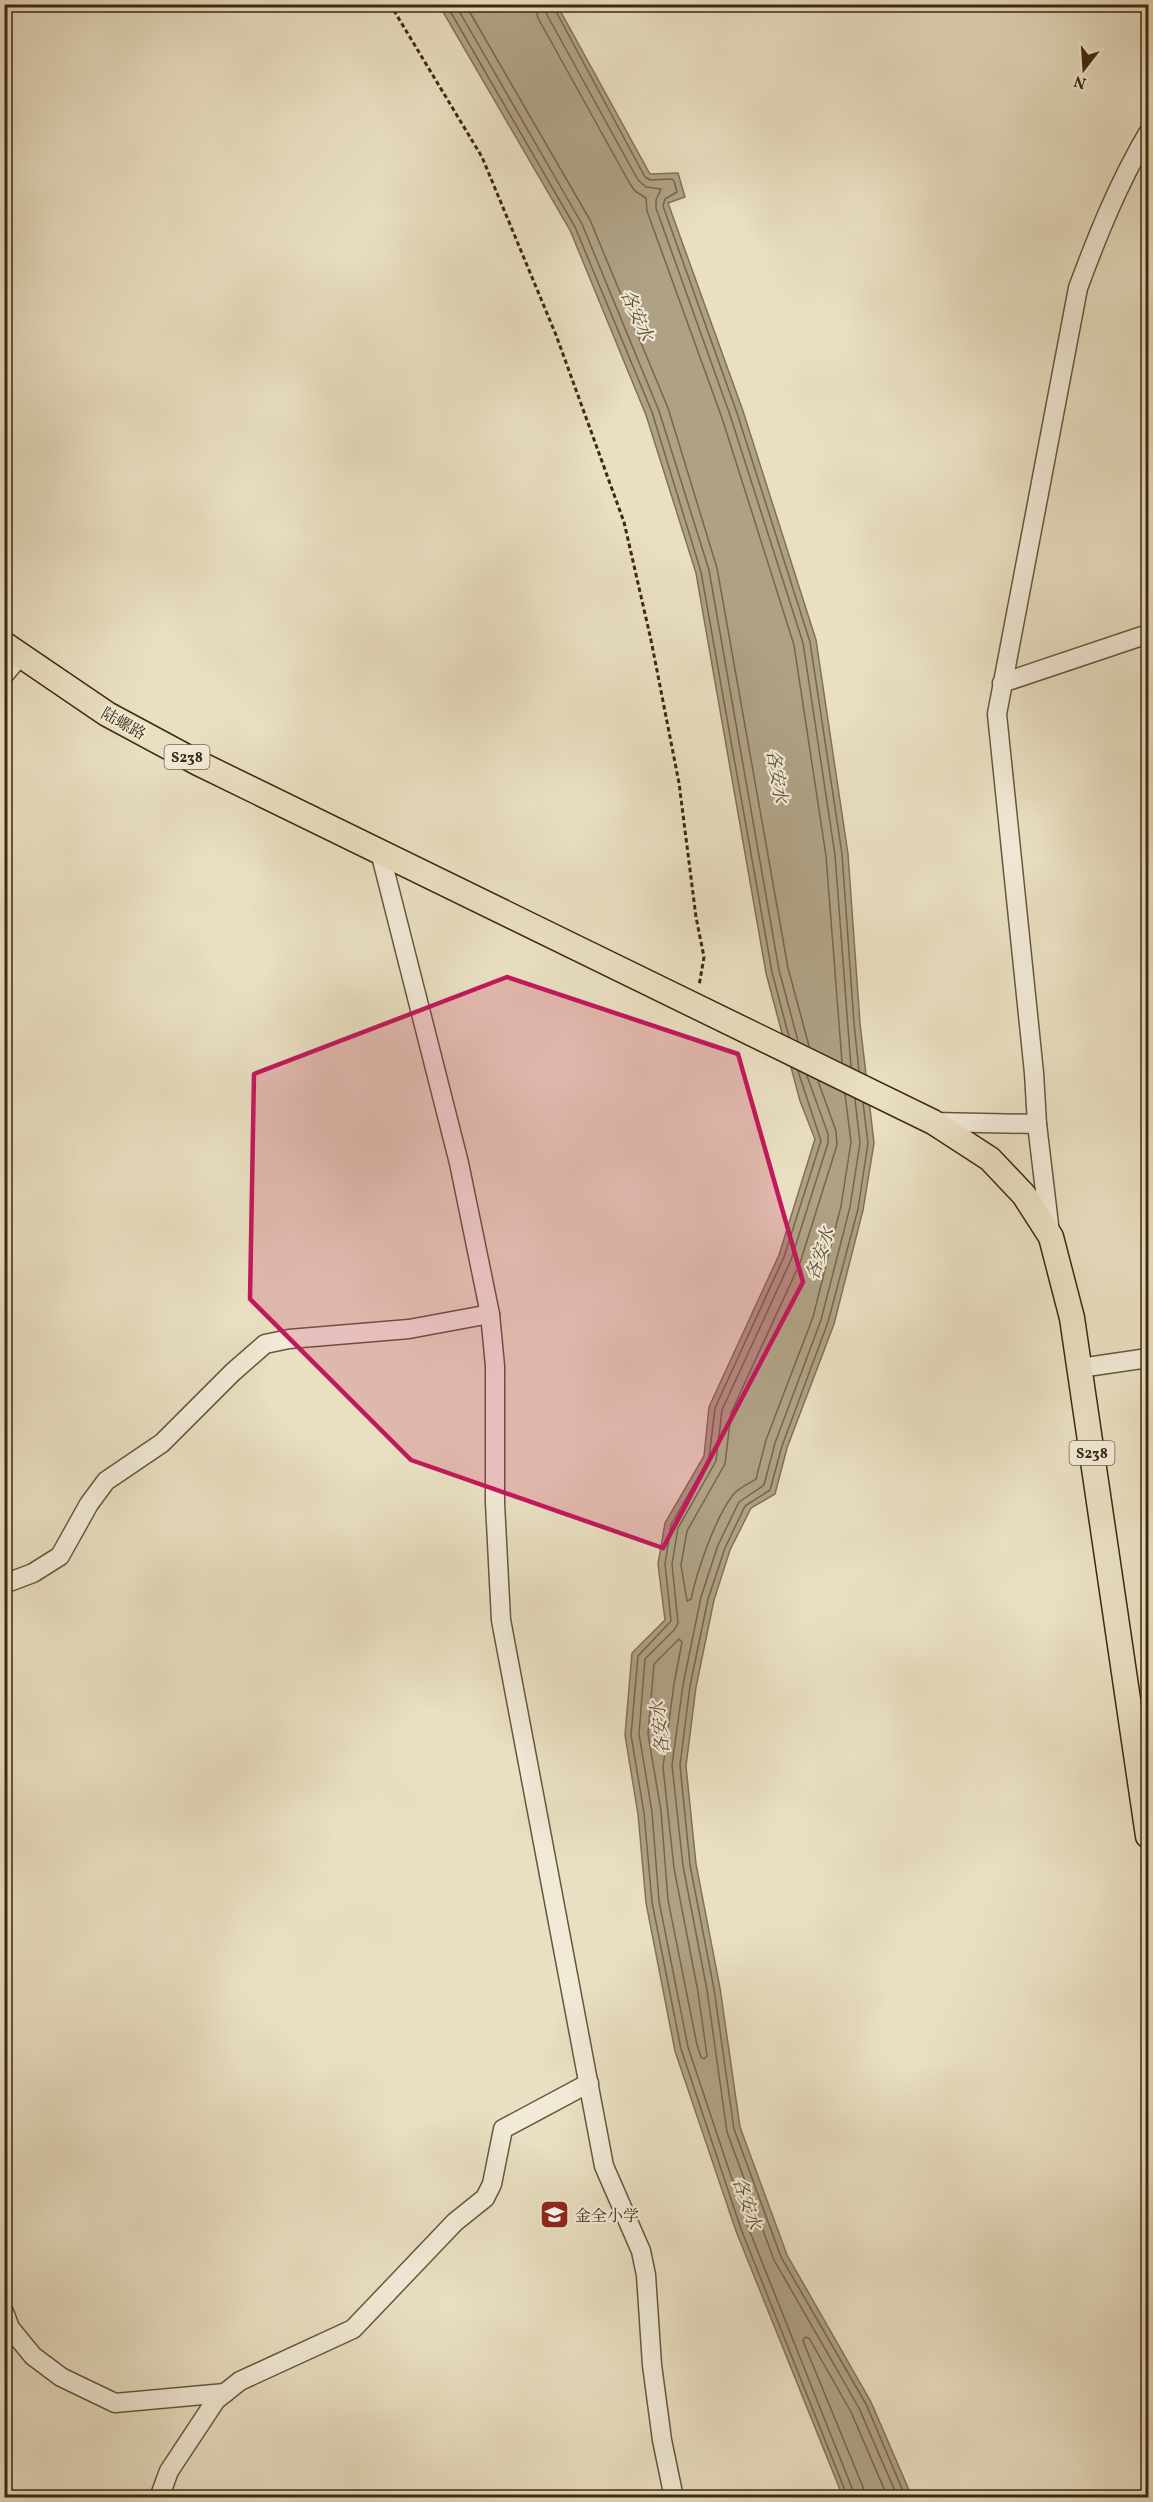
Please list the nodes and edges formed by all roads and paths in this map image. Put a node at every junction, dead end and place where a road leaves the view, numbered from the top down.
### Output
1 (390, 4) edge
2 (1149, 133) edge
3 (1149, 634) edge
4 (12, 650) edge
5 (4, 675) edge
6 (1002, 683) junction
7 (380, 852) junction
8 (690, 1002) junction
9 (933, 1122) junction
10 (1037, 1124) junction
11 (1051, 1237) junction
12 (490, 1314) junction
13 (1149, 1359) edge
14 (1080, 1368) junction
15 (4, 1584) edge
16 (1149, 1836) edge
17 (589, 2083) junction
18 (4, 2312) edge
19 (225, 2393) junction
20 (159, 2498) edge
21 (674, 2498) edge

1 - 8 path
2 - 6 street
3 - 6 street
4 - 5 street
4 - 7 main road, 陆螺路 / S238
6 - 10 street
7 - 8 main road, S238
7 - 12 street
8 - 9 main road, S238
9 - 10 street
9 - 11 main road, S238
10 - 11 street
11 - 14 main road, S238
12 - 15 street
12 - 17 street
13 - 14 street
14 - 16 main road, S238
17 - 19 street
17 - 21 street
18 - 19 street
19 - 20 street

